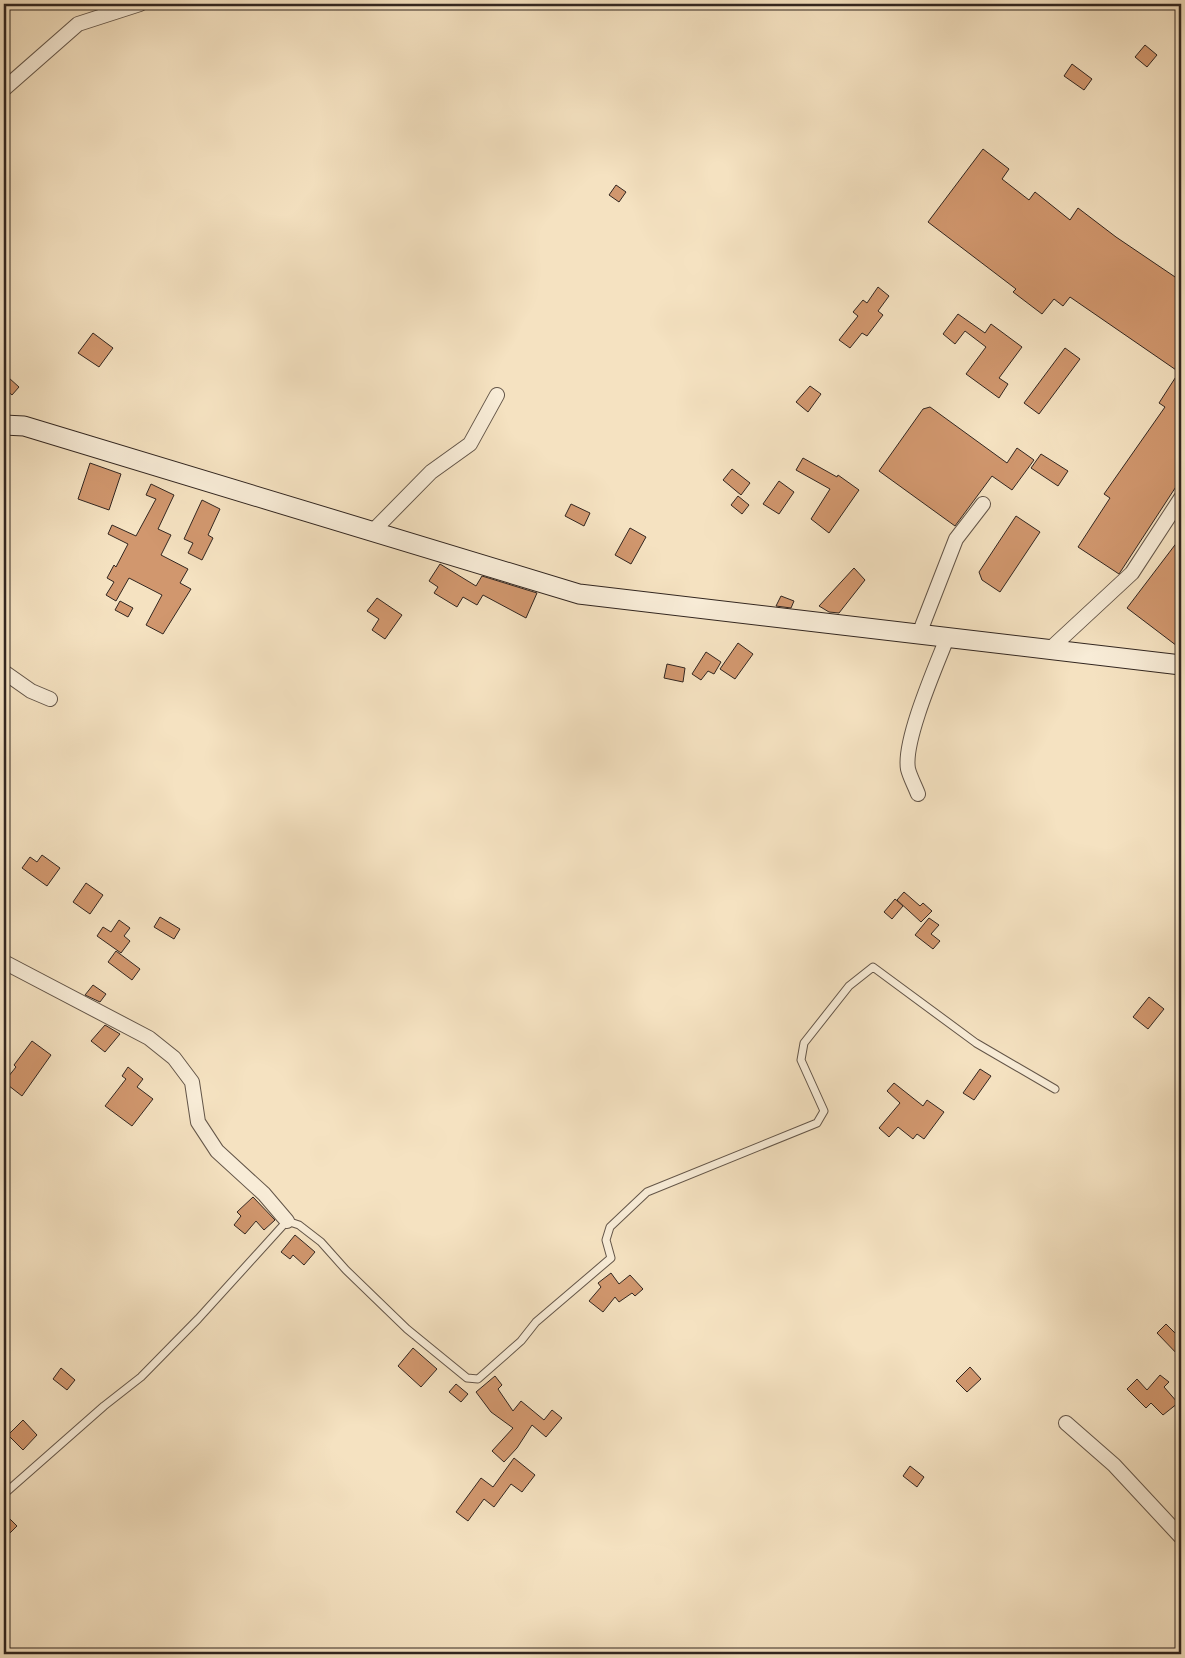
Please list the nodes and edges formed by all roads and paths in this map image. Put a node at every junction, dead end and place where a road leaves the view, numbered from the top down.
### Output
1 (140, 4) edge
2 (4, 88) edge
3 (497, 395) dead end
4 (4, 425) edge
5 (1181, 498) edge
6 (983, 504) dead end
7 (372, 532) junction
8 (919, 634) junction
9 (947, 638) junction
10 (1049, 650) junction
11 (1181, 665) edge
12 (4, 672) edge
13 (50, 699) dead end
14 (918, 794) dead end
15 (4, 962) edge
16 (1055, 1089) dead end
17 (287, 1222) junction
18 (1066, 1423) dead end
19 (4, 1494) edge
20 (1181, 1536) edge

1 - 2 street
3 - 7 street
4 - 7 main road
5 - 10 street
6 - 8 street
7 - 8 main road
8 - 9 main road
9 - 10 main road
9 - 14 street
10 - 11 main road
12 - 13 street
15 - 17 street
16 - 17 lane
17 - 19 lane
18 - 20 street

